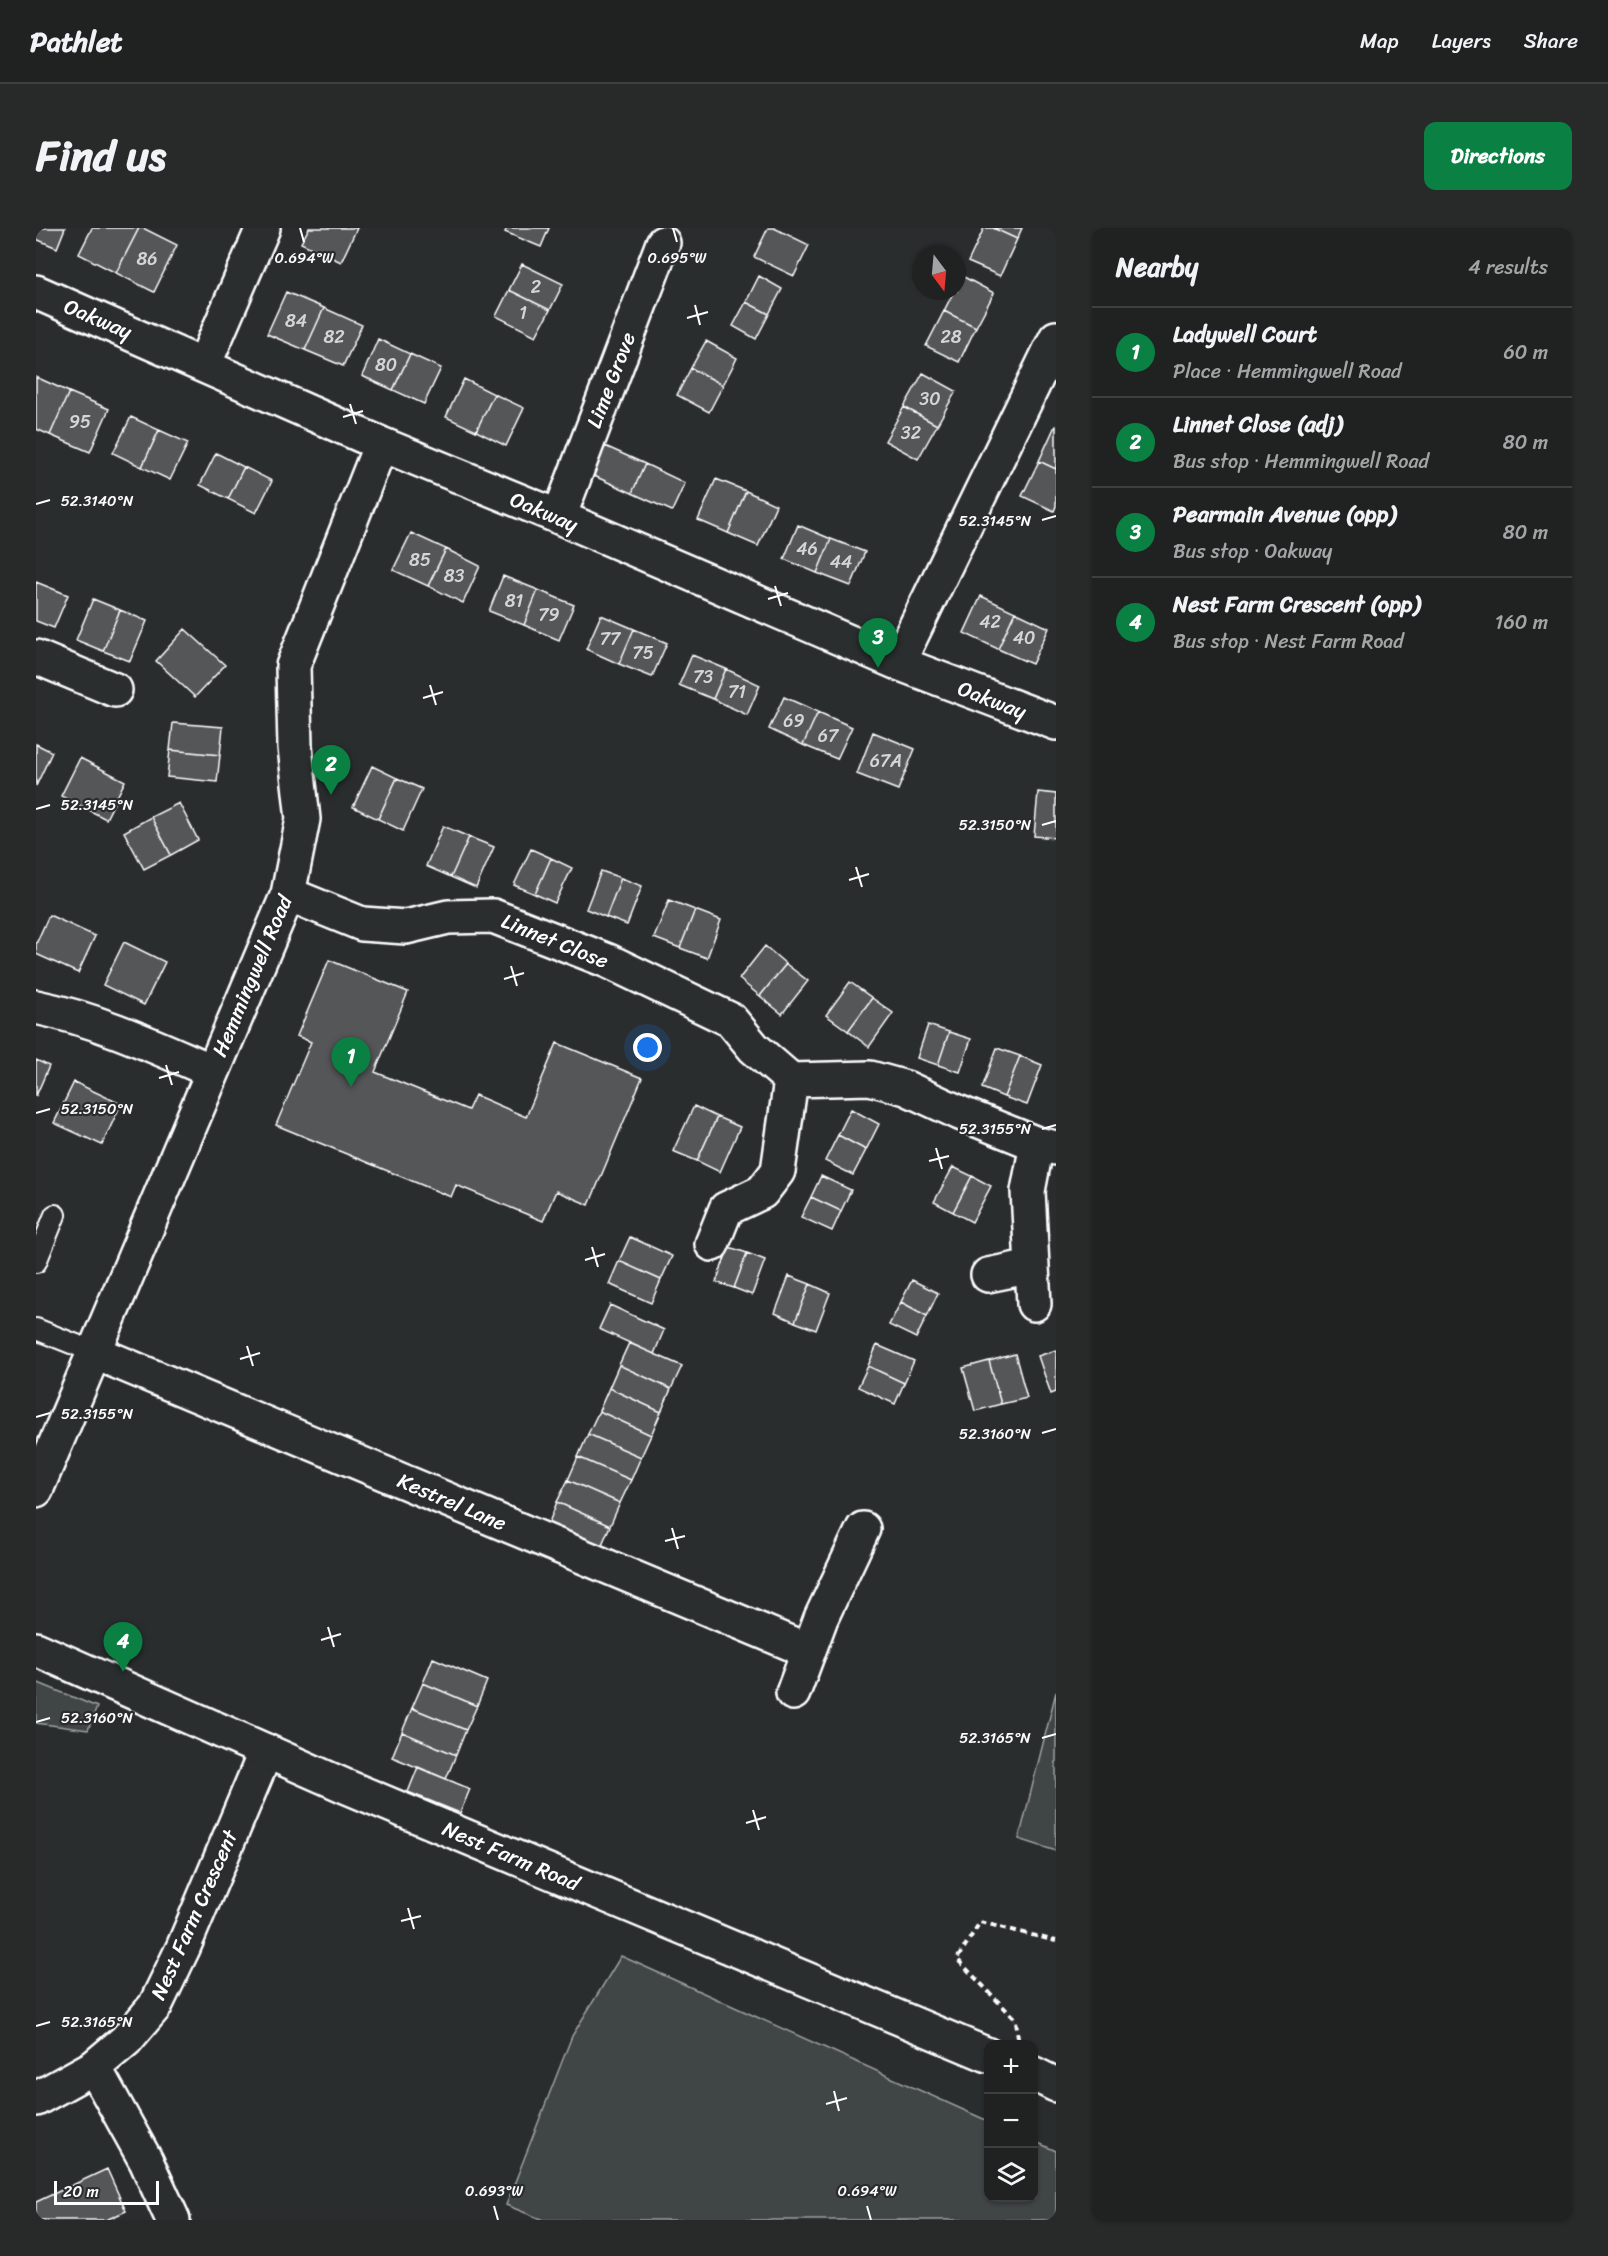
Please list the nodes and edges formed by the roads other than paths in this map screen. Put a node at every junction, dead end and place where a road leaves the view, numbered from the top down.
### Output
1 (263, 228) edge
2 (663, 243) dead end
3 (36, 292) edge
4 (1056, 338) edge
5 (204, 365) junction
6 (381, 444) junction
7 (559, 517) junction
8 (36, 657) edge
9 (898, 663) junction
10 (115, 690) dead end
11 (1056, 723) edge
12 (288, 894) junction
13 (36, 1007) edge
14 (212, 1071) junction
15 (791, 1080) junction
16 (1046, 1146) edge
17 (55, 1215) dead end
18 (712, 1244) dead end
19 (36, 1262) edge
20 (1032, 1266) junction
21 (988, 1275) dead end
22 (1034, 1304) dead end
23 (36, 1329) edge
24 (94, 1352) junction
25 (36, 1490) edge
26 (863, 1528) dead end
27 (36, 1649) edge
28 (809, 1651) junction
29 (793, 1693) dead end
30 (266, 1751) junction
31 (984, 2053) edge
32 (94, 2067) junction
33 (1038, 2076) edge
34 (1056, 2085) edge
35 (36, 2099) edge
36 (173, 2220) edge

1 - 5 street
2 - 7 street, Lime Grove
3 - 5 street, Oakway
4 - 9 street
5 - 6 street, Oakway
6 - 7 street, Oakway
6 - 12 street, Hemmingwell Road
7 - 9 street, Oakway
8 - 10 street
9 - 11 street, Oakway
12 - 14 street, Hemmingwell Road
12 - 15 street, Linnet Close
13 - 14 street
14 - 24 street, Hemmingwell Road
15 - 16 street
15 - 18 street
16 - 20 street
17 - 19 lane
20 - 21 street
20 - 22 street
23 - 24 lane
24 - 25 street, Hemmingwell Road
24 - 28 street, Kestrel Lane
26 - 28 street
27 - 30 street, Nest Farm Road
28 - 29 street
30 - 31 street, Nest Farm Road
30 - 32 street, Nest Farm Crescent
32 - 35 street, Nest Farm Crescent
32 - 36 street
33 - 34 street

